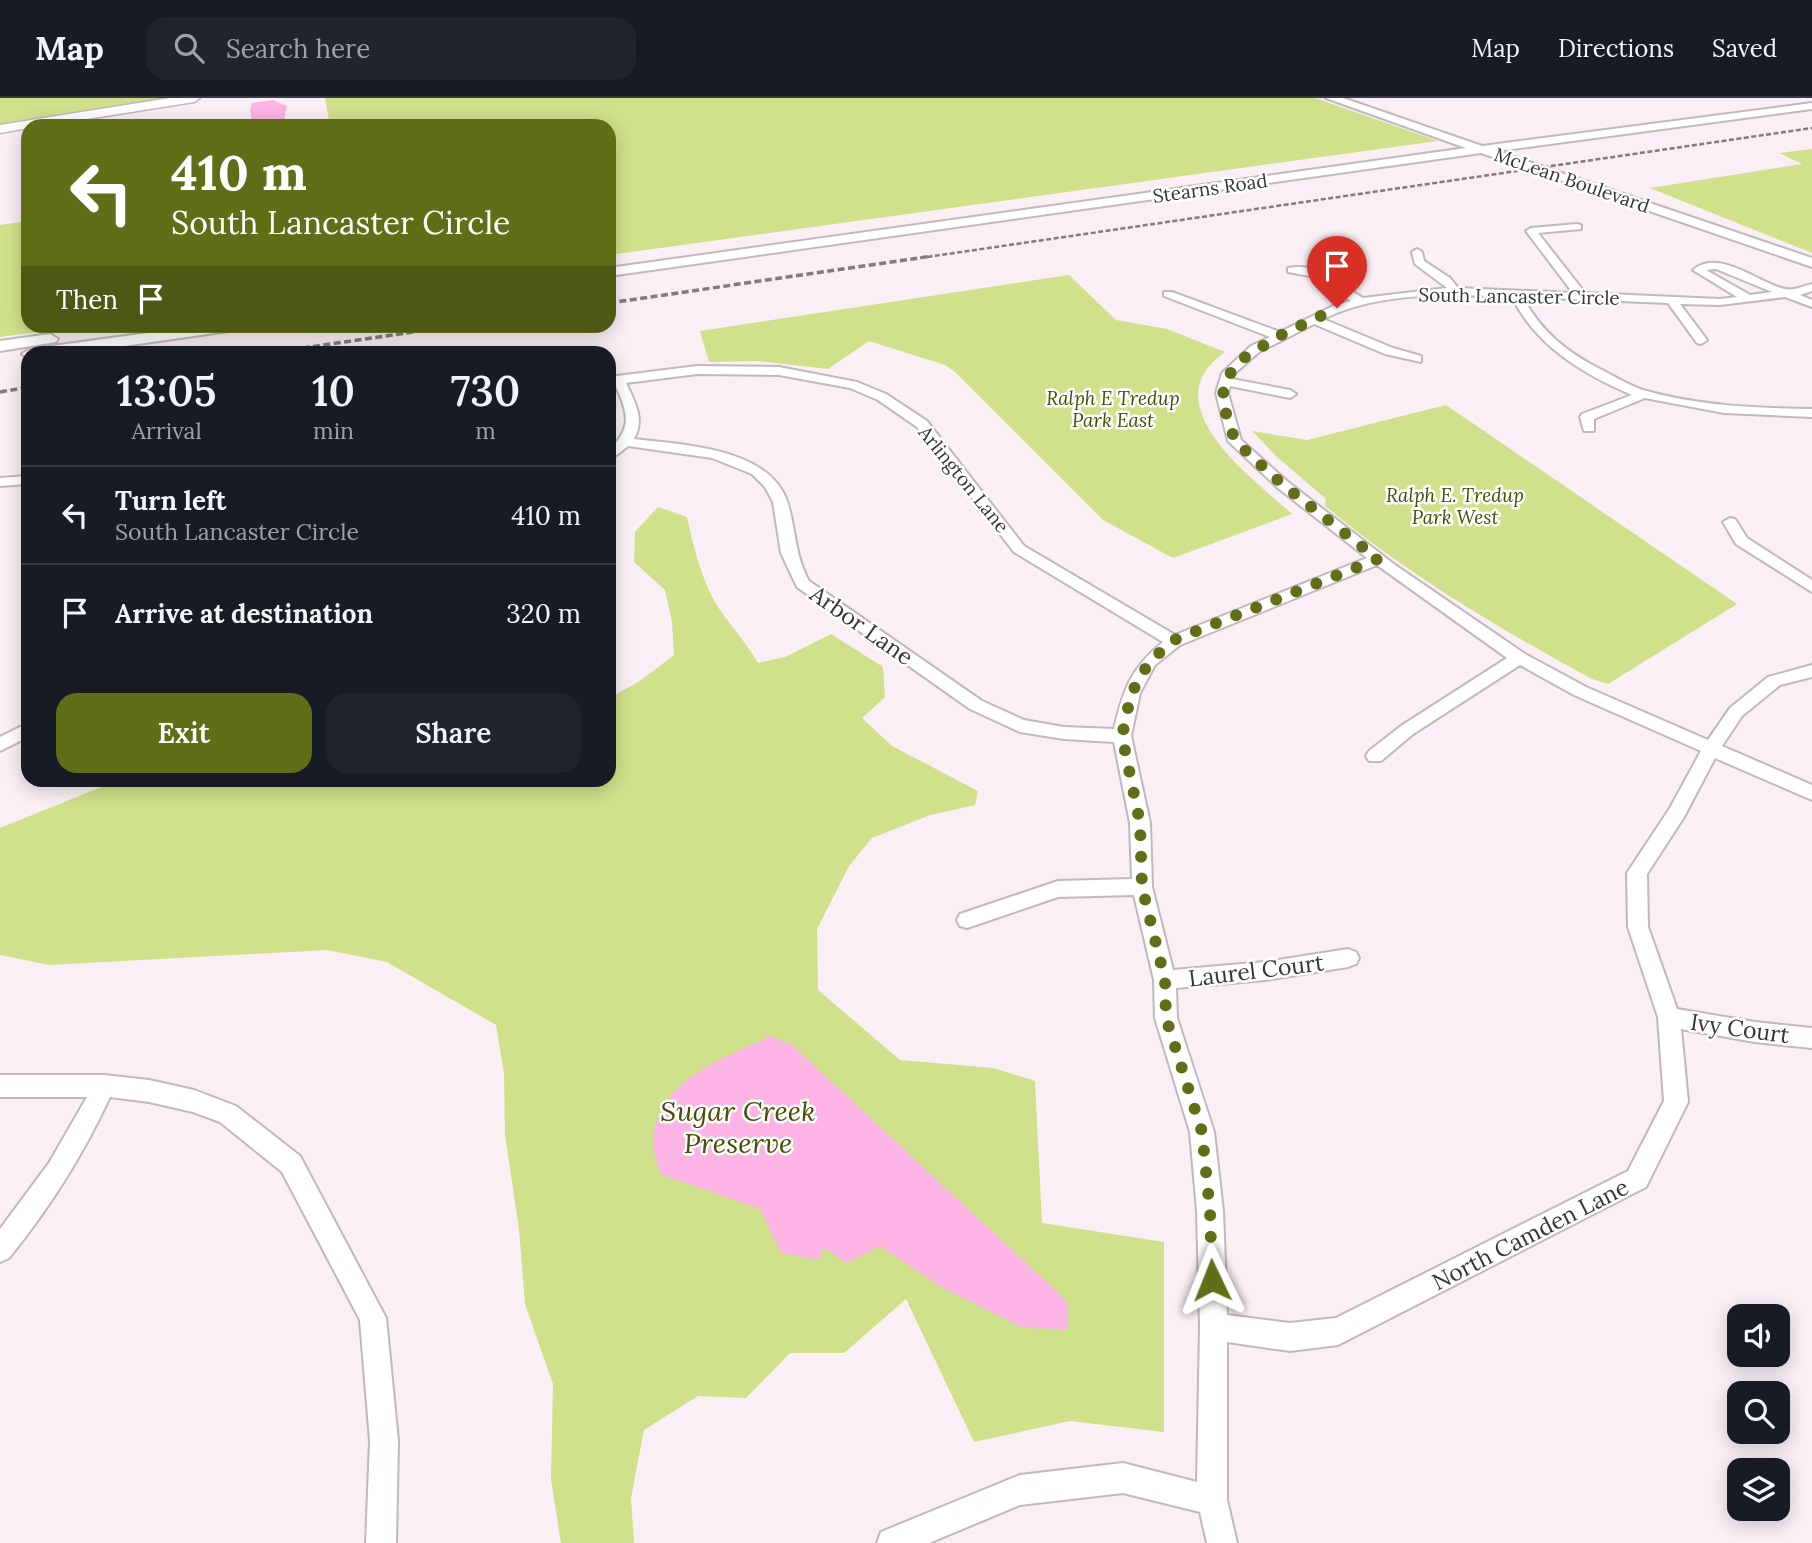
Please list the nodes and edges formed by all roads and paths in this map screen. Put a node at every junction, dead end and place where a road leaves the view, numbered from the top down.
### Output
1 (194, 98) edge
2 (1332, 98) edge
3 (1354, 98) edge
4 (1812, 99) edge
5 (1812, 106) edge
6 (63, 119) edge
7 (21, 126) edge
8 (0, 129) edge
9 (1464, 144) junction
10 (1482, 145) junction
11 (1500, 147) junction
12 (1577, 226) dead end
13 (1417, 252) dead end
14 (1812, 260) edge
15 (616, 261) edge
16 (1292, 270) dead end
17 (616, 271) edge
18 (1812, 274) edge
19 (1812, 286) edge
20 (1455, 291) junction
21 (1782, 292) junction
22 (1168, 294) dead end
23 (1516, 294) junction
24 (1580, 294) junction
25 (1750, 299) junction
26 (1671, 300) junction
27 (1359, 301) junction
28 (1812, 304) edge
29 (1312, 319) junction
30 (96, 333) edge
31 (179, 333) edge
32 (1279, 336) junction
33 (1701, 340) dead end
34 (0, 346) edge
35 (86, 346) edge
36 (21, 355) edge
37 (0, 357) edge
38 (1417, 359) dead end
39 (616, 381) edge
40 (1225, 381) junction
41 (616, 384) edge
42 (1290, 394) dead end
43 (1644, 394) junction
44 (1797, 413) junction
45 (1812, 413) edge
46 (1812, 426) edge
47 (1589, 428) dead end
48 (626, 442) junction
49 (616, 451) edge
50 (21, 480) edge
51 (0, 482) edge
52 (1730, 522) dead end
53 (1378, 559) junction
54 (1812, 587) edge
55 (1174, 640) junction
56 (1519, 658) junction
57 (1812, 671) edge
58 (21, 733) edge
59 (1122, 736) junction
60 (0, 745) edge
61 (1711, 748) junction
62 (1375, 755) dead end
63 (1812, 793) edge
64 (1142, 887) junction
65 (967, 920) dead end
66 (1348, 958) dead end
67 (1165, 980) junction
68 (1669, 1017) junction
69 (1812, 1038) edge
70 (0, 1086) edge
71 (104, 1086) junction
72 (0, 1249) edge
73 (1214, 1327) junction
74 (1212, 1500) junction
75 (381, 1543) edge
76 (892, 1543) edge
77 (1222, 1543) edge

1 - 6 main road
2 - 9 main road, McLean Boulevard
3 - 10 main road, McLean Boulevard
4 - 10 main road, Stearns Road
5 - 11 main road
7 - 8 main road
9 - 10 main road, McLean Boulevard
9 - 15 main road, Stearns Road
10 - 11 main road, McLean Boulevard
10 - 14 main road, McLean Boulevard
10 - 17 main road, Stearns Road
11 - 14 main road, McLean Boulevard
12 - 24 street
13 - 20 street
16 - 27 street
18 - 21 street, South Lancaster Circle
19 - 21 street, South Lancaster Circle
20 - 23 street, South Lancaster Circle
20 - 27 street, South Lancaster Circle
21 - 25 street, South Lancaster Circle
21 - 25 street
21 - 28 street
22 - 32 street
23 - 24 street, South Lancaster Circle
23 - 43 street
24 - 26 street, South Lancaster Circle
25 - 26 street, South Lancaster Circle
26 - 33 street
27 - 29 street, South Lancaster Circle
29 - 32 street, South Lancaster Circle
29 - 38 street
30 - 34 main road
31 - 35 main road
32 - 40 street, South Lancaster Circle
36 - 37 main road
39 - 55 street, Arlington Lane
40 - 42 street
40 - 53 street
41 - 48 street
43 - 44 street
43 - 47 street
44 - 45 street
44 - 46 street
48 - 49 street
48 - 59 street, Arbor Lane
50 - 51 street
52 - 54 street
53 - 55 street
53 - 56 street
55 - 59 street
56 - 61 street
56 - 62 street
57 - 61 street, North Camden Lane
58 - 60 street
59 - 64 street
61 - 63 street
61 - 68 street, North Camden Lane
64 - 65 street
64 - 67 street
66 - 67 street, Laurel Court
67 - 73 street
68 - 69 street, Ivy Court
68 - 73 street, North Camden Lane
70 - 71 street
71 - 72 street
71 - 75 street
73 - 74 street
74 - 76 street
74 - 77 street

